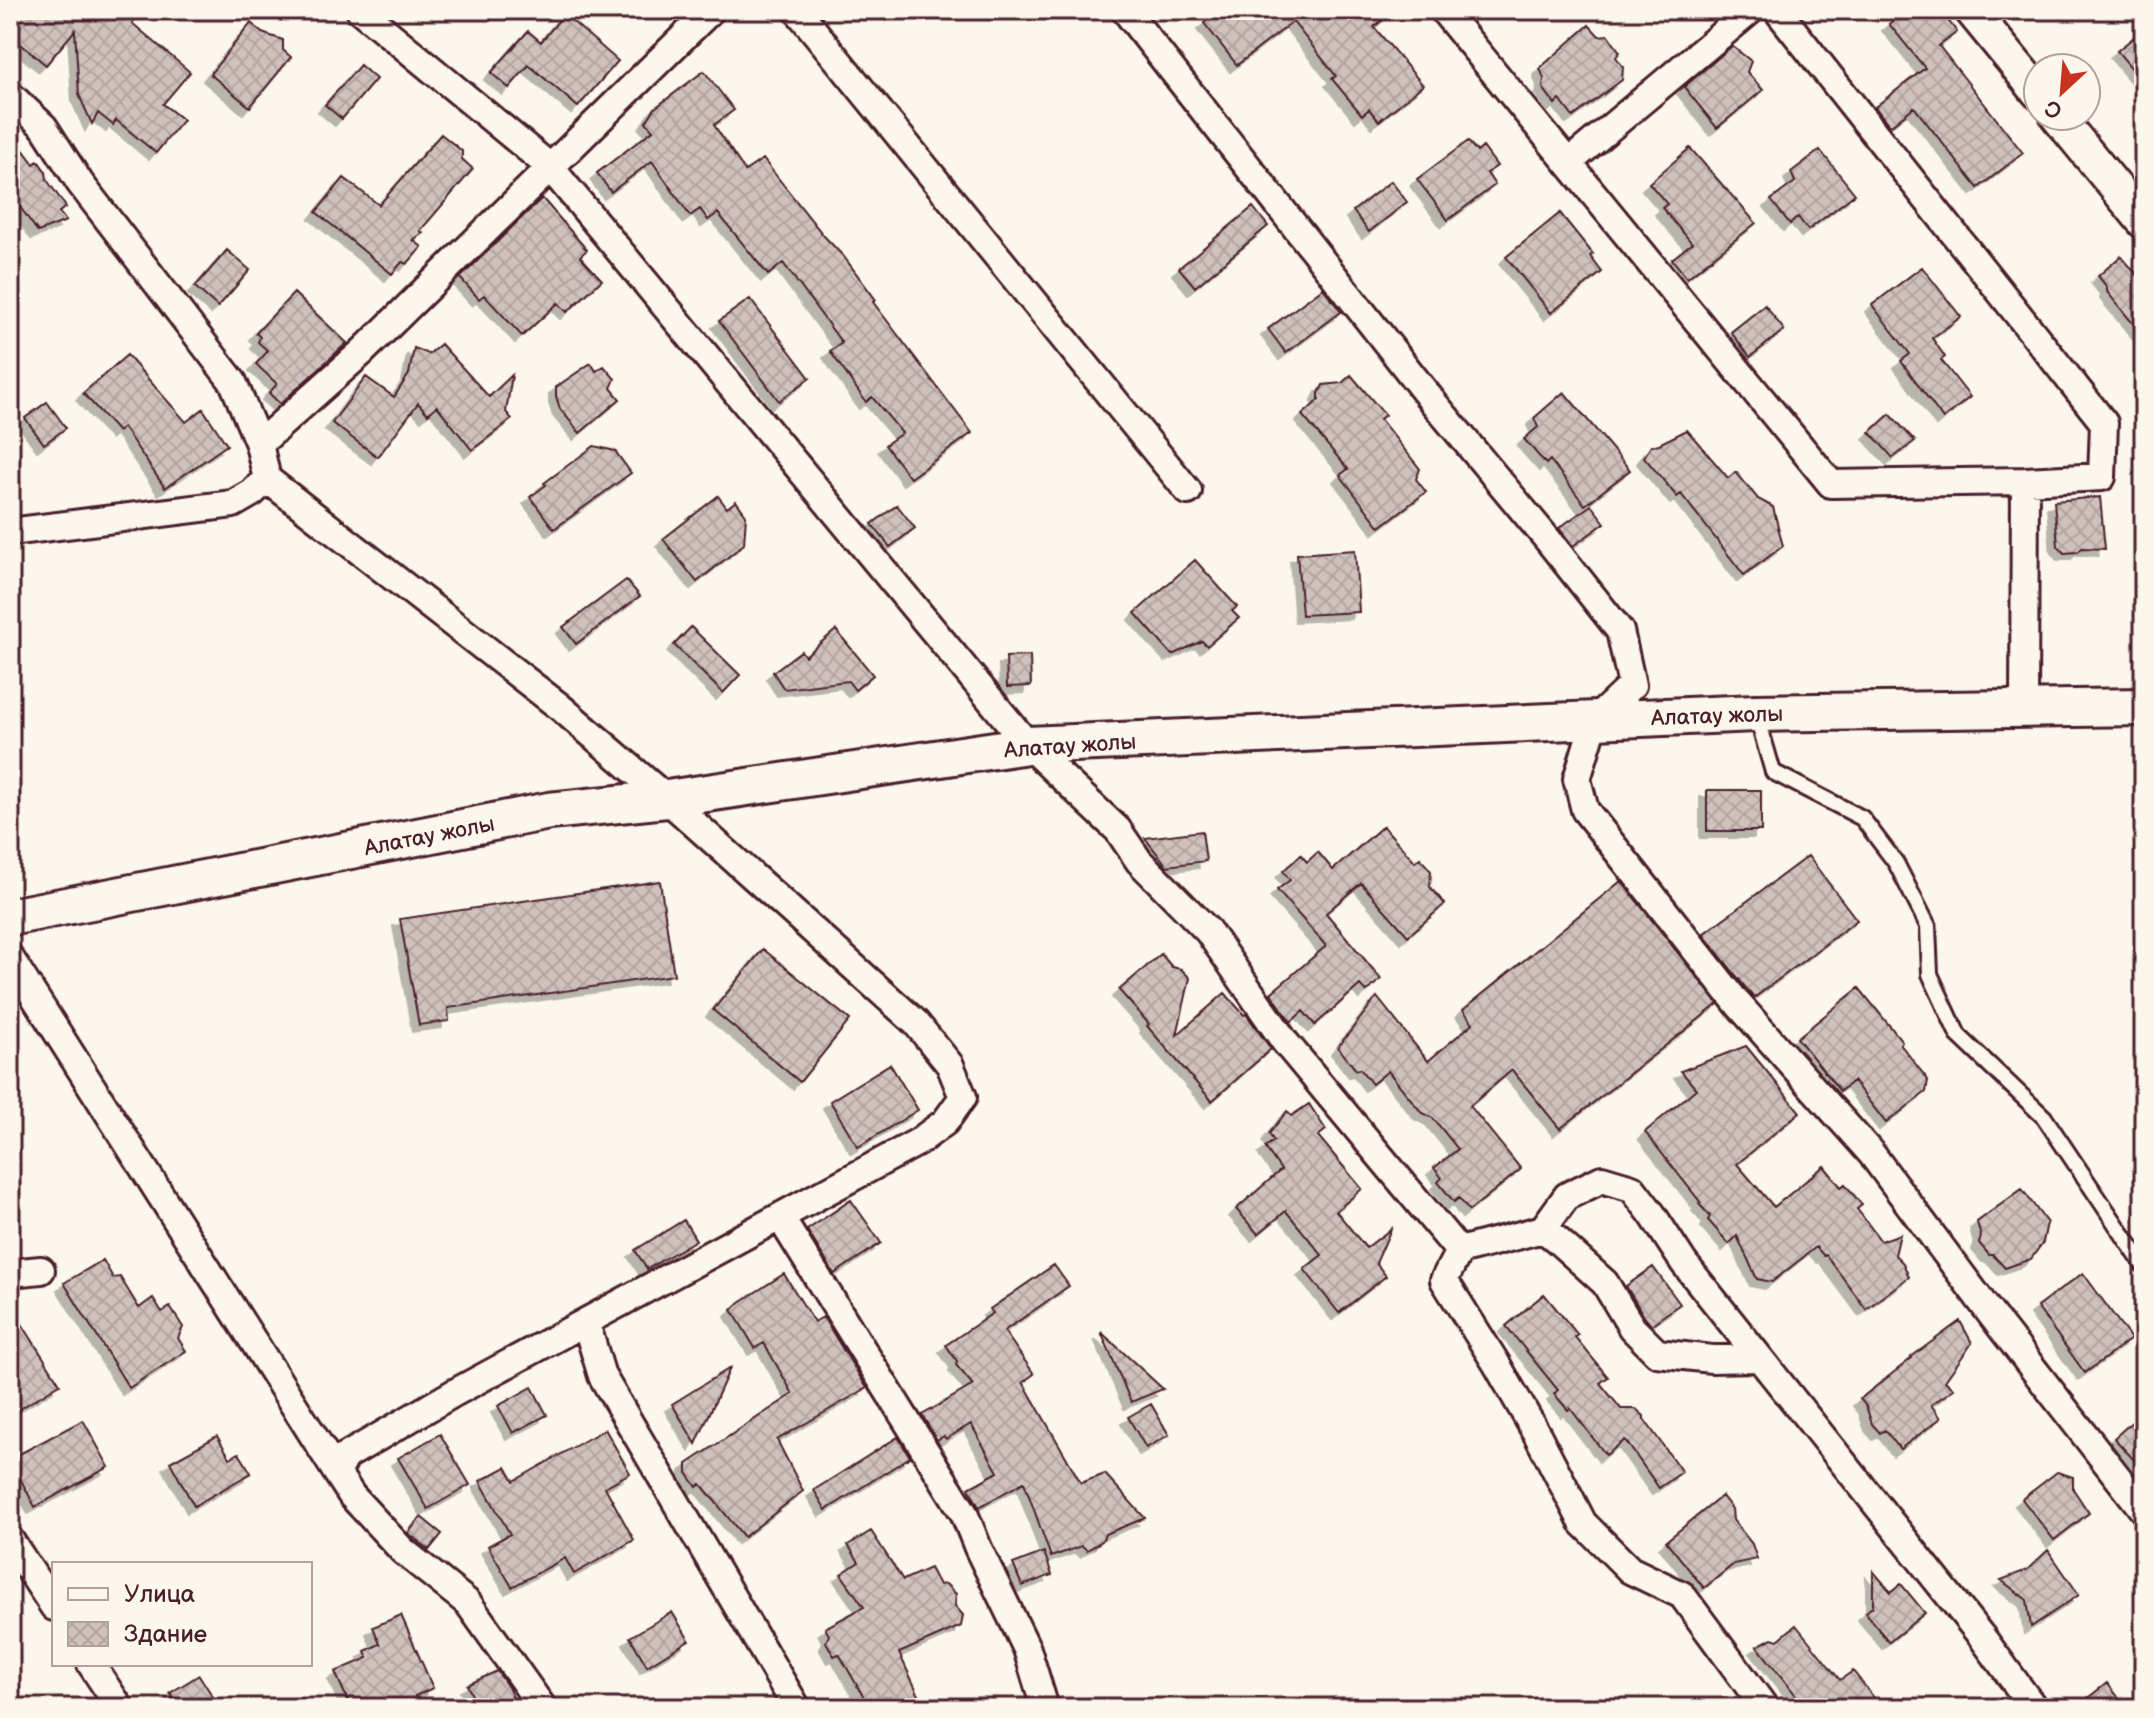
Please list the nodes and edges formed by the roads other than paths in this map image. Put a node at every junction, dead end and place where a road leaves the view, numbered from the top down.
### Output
1 (360, 10) edge
2 (711, 10) edge
3 (797, 10) edge
4 (1125, 10) edge
5 (1443, 10) edge
6 (1751, 10) edge
7 (1777, 10) edge
8 (1971, 10) edge
9 (2022, 72) edge
10 (10, 95) edge
11 (2070, 132) edge
12 (1568, 163) junction
13 (550, 167) junction
14 (2144, 222) edge
15 (259, 444) junction
16 (267, 479) junction
17 (2025, 481) junction
18 (1188, 491) dead end
19 (10, 532) edge
20 (2144, 707) edge
21 (2024, 709) junction
22 (1756, 713) junction
23 (1595, 720) junction
24 (1028, 745) junction
25 (667, 799) junction
26 (10, 917) edge
27 (10, 958) edge
28 (780, 1217) junction
29 (1543, 1229) junction
30 (1459, 1251) junction
31 (2144, 1266) edge
32 (41, 1270) dead end
33 (10, 1273) edge
34 (586, 1323) junction
35 (1758, 1358) junction
36 (337, 1473) junction
37 (2144, 1511) edge
38 (10, 1540) edge
39 (52, 1604) edge
40 (92, 1666) edge
41 (120, 1708) edge
42 (543, 1708) edge
43 (797, 1708) edge
44 (1045, 1708) edge
45 (1765, 1708) edge
46 (2034, 1708) edge

1 - 13 street
2 - 13 street
3 - 18 street
4 - 23 street
5 - 12 street
6 - 12 street
7 - 17 street
8 - 9 street
10 - 15 street
11 - 14 street
12 - 17 street
13 - 15 street
13 - 24 street
15 - 16 street
16 - 19 street
16 - 25 street
17 - 21 street
20 - 21 main road, Алатау жолы
21 - 22 main road, Алатау жолы
22 - 23 main road, Алатау жолы
22 - 31 lane
23 - 24 main road, Алатау жолы
23 - 37 street
24 - 25 main road, Алатау жолы
24 - 30 street
25 - 26 main road, Алатау жолы
25 - 28 street
27 - 36 street
28 - 34 street
28 - 44 street
29 - 30 street
29 - 35 street
29 - 35 street
30 - 45 street
32 - 33 street
34 - 36 street
34 - 43 street
35 - 46 street
36 - 42 street
38 - 39 street
40 - 41 street

